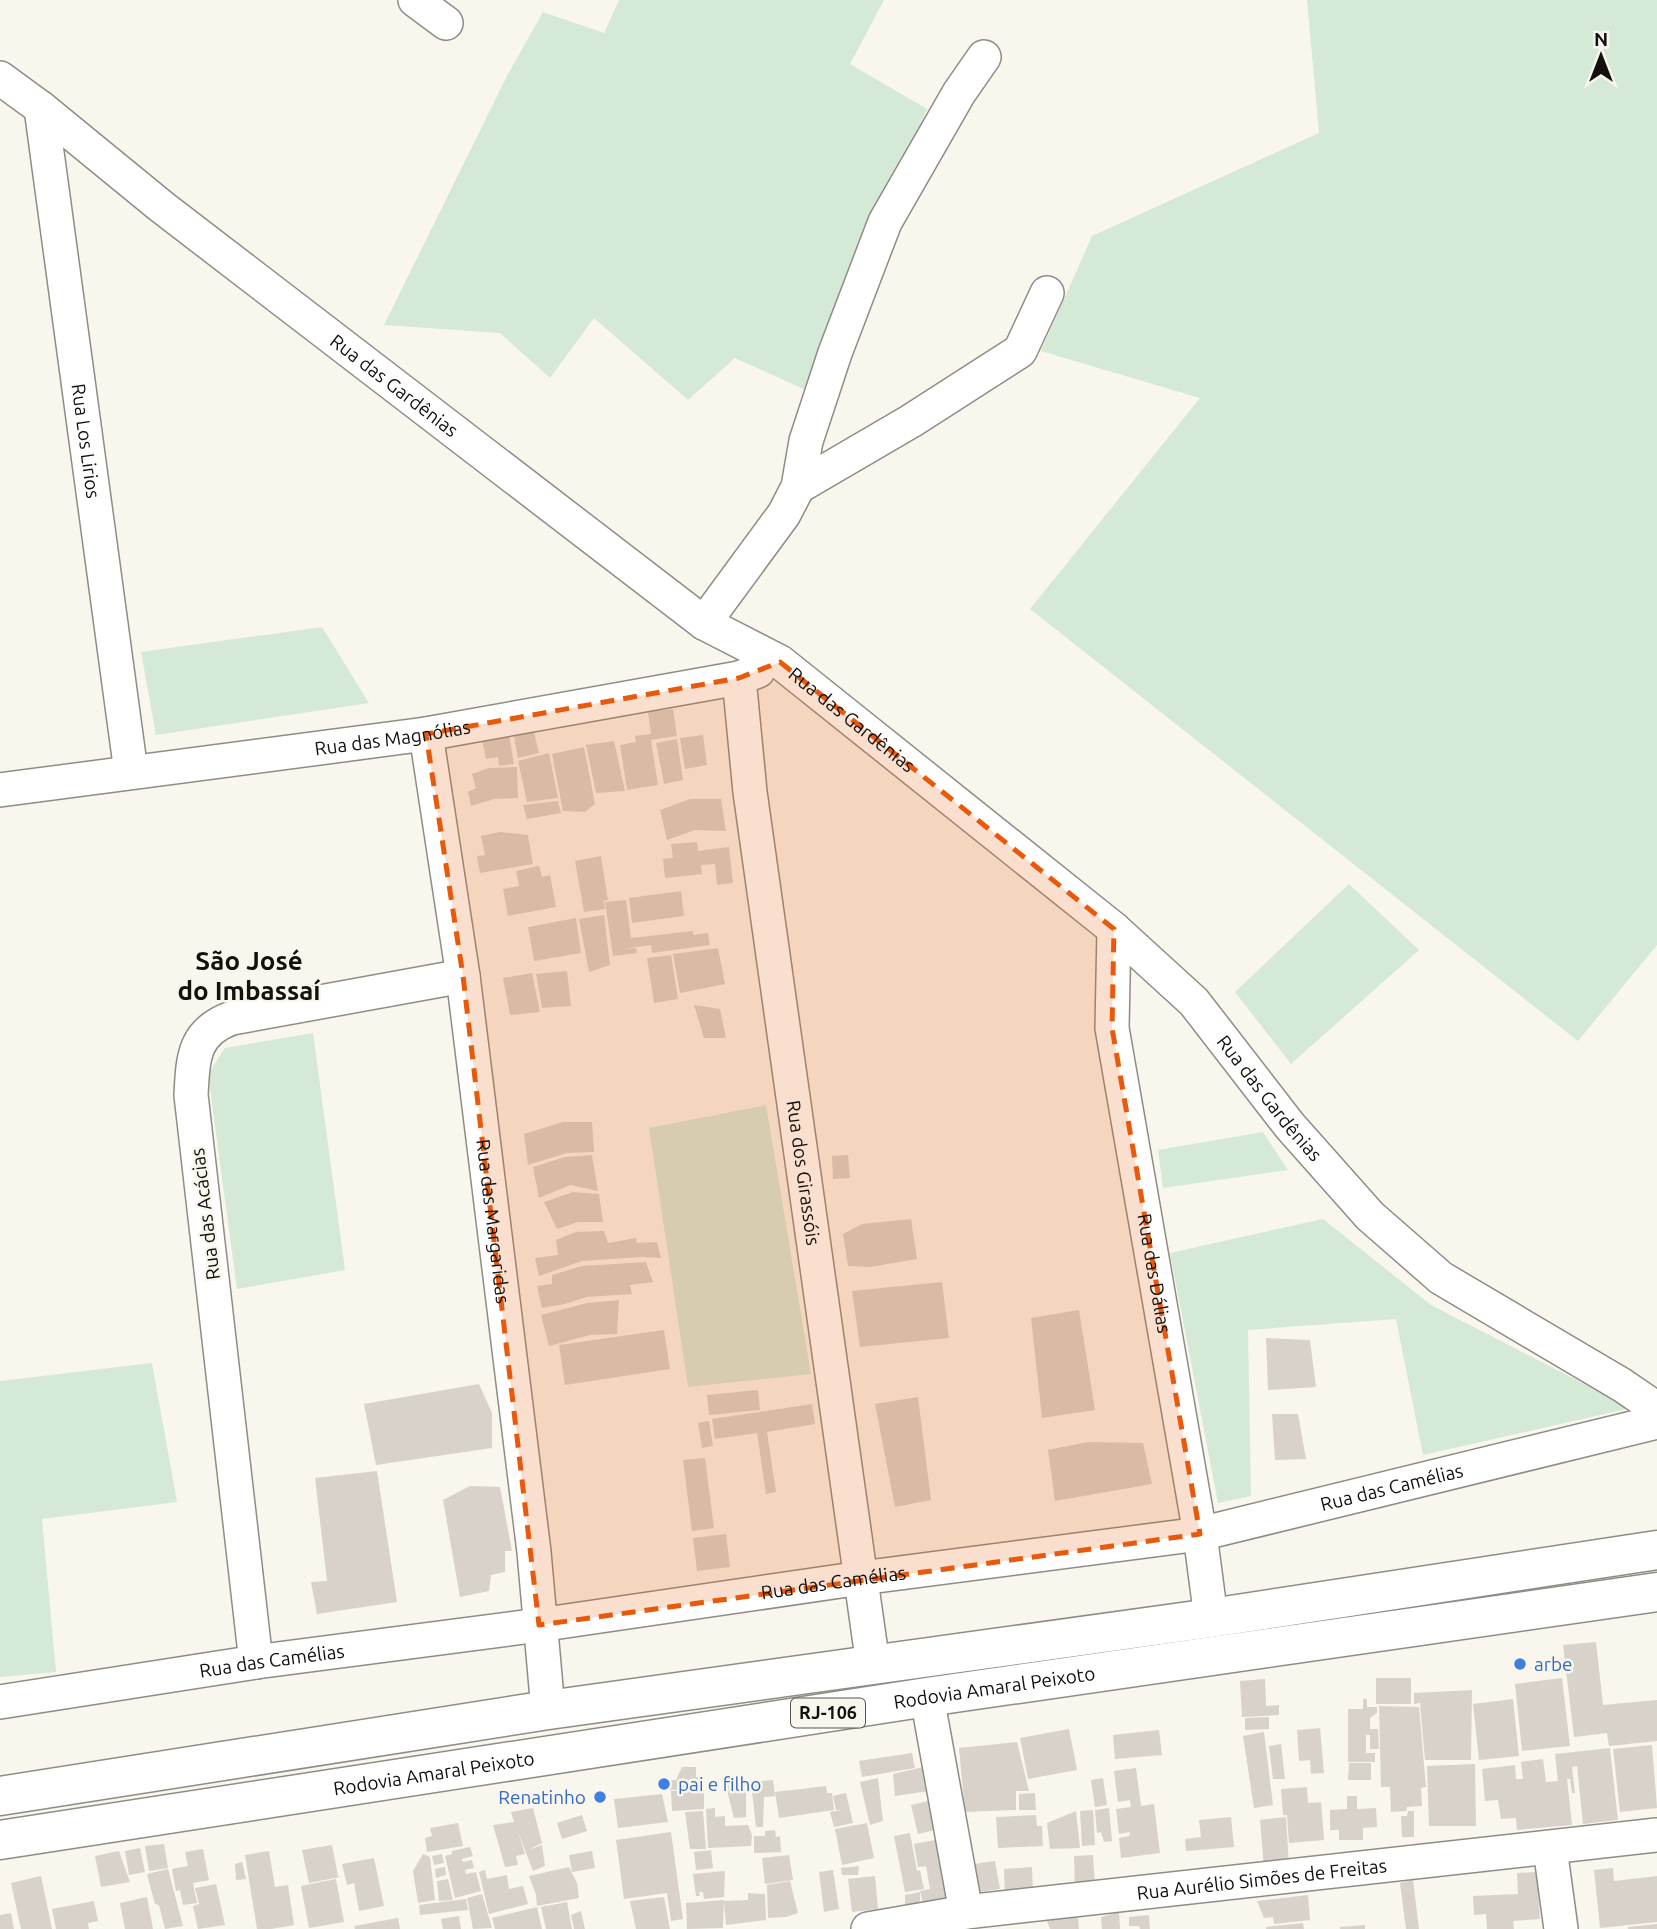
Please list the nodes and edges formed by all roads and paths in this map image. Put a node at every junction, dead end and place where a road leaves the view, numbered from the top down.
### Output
1 (415, 0) edge
2 (446, 23) dead end
3 (984, 57) dead end
4 (0, 78) edge
5 (41, 108) junction
6 (1047, 293) dead end
7 (798, 487) junction
8 (704, 623) junction
9 (780, 662) junction
10 (739, 678) junction
11 (426, 734) junction
12 (131, 772) junction
13 (0, 790) edge
14 (1114, 929) junction
15 (463, 976) junction
16 (1657, 1409) edge
17 (1657, 1422) edge
18 (1200, 1534) junction
19 (1657, 1550) edge
20 (861, 1578) junction
21 (1657, 1592) edge
22 (1211, 1618) junction
23 (539, 1625) junction
24 (257, 1662) junction
25 (873, 1665) junction
26 (927, 1697) junction
27 (0, 1702) edge
28 (548, 1710) junction
29 (3, 1794) edge
30 (1657, 1835) edge
31 (0, 1840) edge
32 (1550, 1847) junction
33 (966, 1912) junction
34 (869, 1929) edge
35 (1561, 1929) edge

1 - 2 street
3 - 7 street
4 - 5 street, Rua das Gardênias
5 - 8 street, Rua das Gardênias
5 - 12 street, Rua Los Lirios
6 - 7 street
7 - 8 street
8 - 9 street, Rua das Gardênias
9 - 10 street, Rua das Magnólias
9 - 14 street, Rua das Gardênias
10 - 11 street, Rua das Magnólias
10 - 20 street, Rua dos Girassóis
11 - 12 street, Rua das Magnólias
11 - 15 street, Rua das Margaridas
12 - 13 street, Rua das Magnólias
14 - 16 street, Rua das Gardênias
14 - 18 street, Rua das Dálias
15 - 23 street, Rua das Margaridas
15 - 24 street, Rua das Acácias
17 - 18 street, Rua das Camélias
18 - 20 street, Rua das Camélias
18 - 22 street, Rua das Dálias
19 - 22 highway, Rodovia Amaral Peixoto / RJ-106
20 - 23 street, Rua das Camélias
20 - 25 street, Rua dos Girassóis
21 - 26 highway, Rodovia Amaral Peixoto / RJ-106
22 - 25 highway, Rodovia Amaral Peixoto / RJ-106
23 - 24 street, Rua das Camélias
23 - 28 street, Rua das Margaridas
24 - 27 street, Rua das Camélias
25 - 28 highway, Rodovia Amaral Peixoto / RJ-106
26 - 31 highway, Rodovia Amaral Peixoto / RJ-106
26 - 33 street
28 - 29 highway, Rodovia Amaral Peixoto / RJ-106
30 - 32 street, Rua Aurélio Simões de Freitas
32 - 33 street, Rua Aurélio Simões de Freitas
32 - 35 street
33 - 34 street, Rua Aurélio Simões de Freitas

